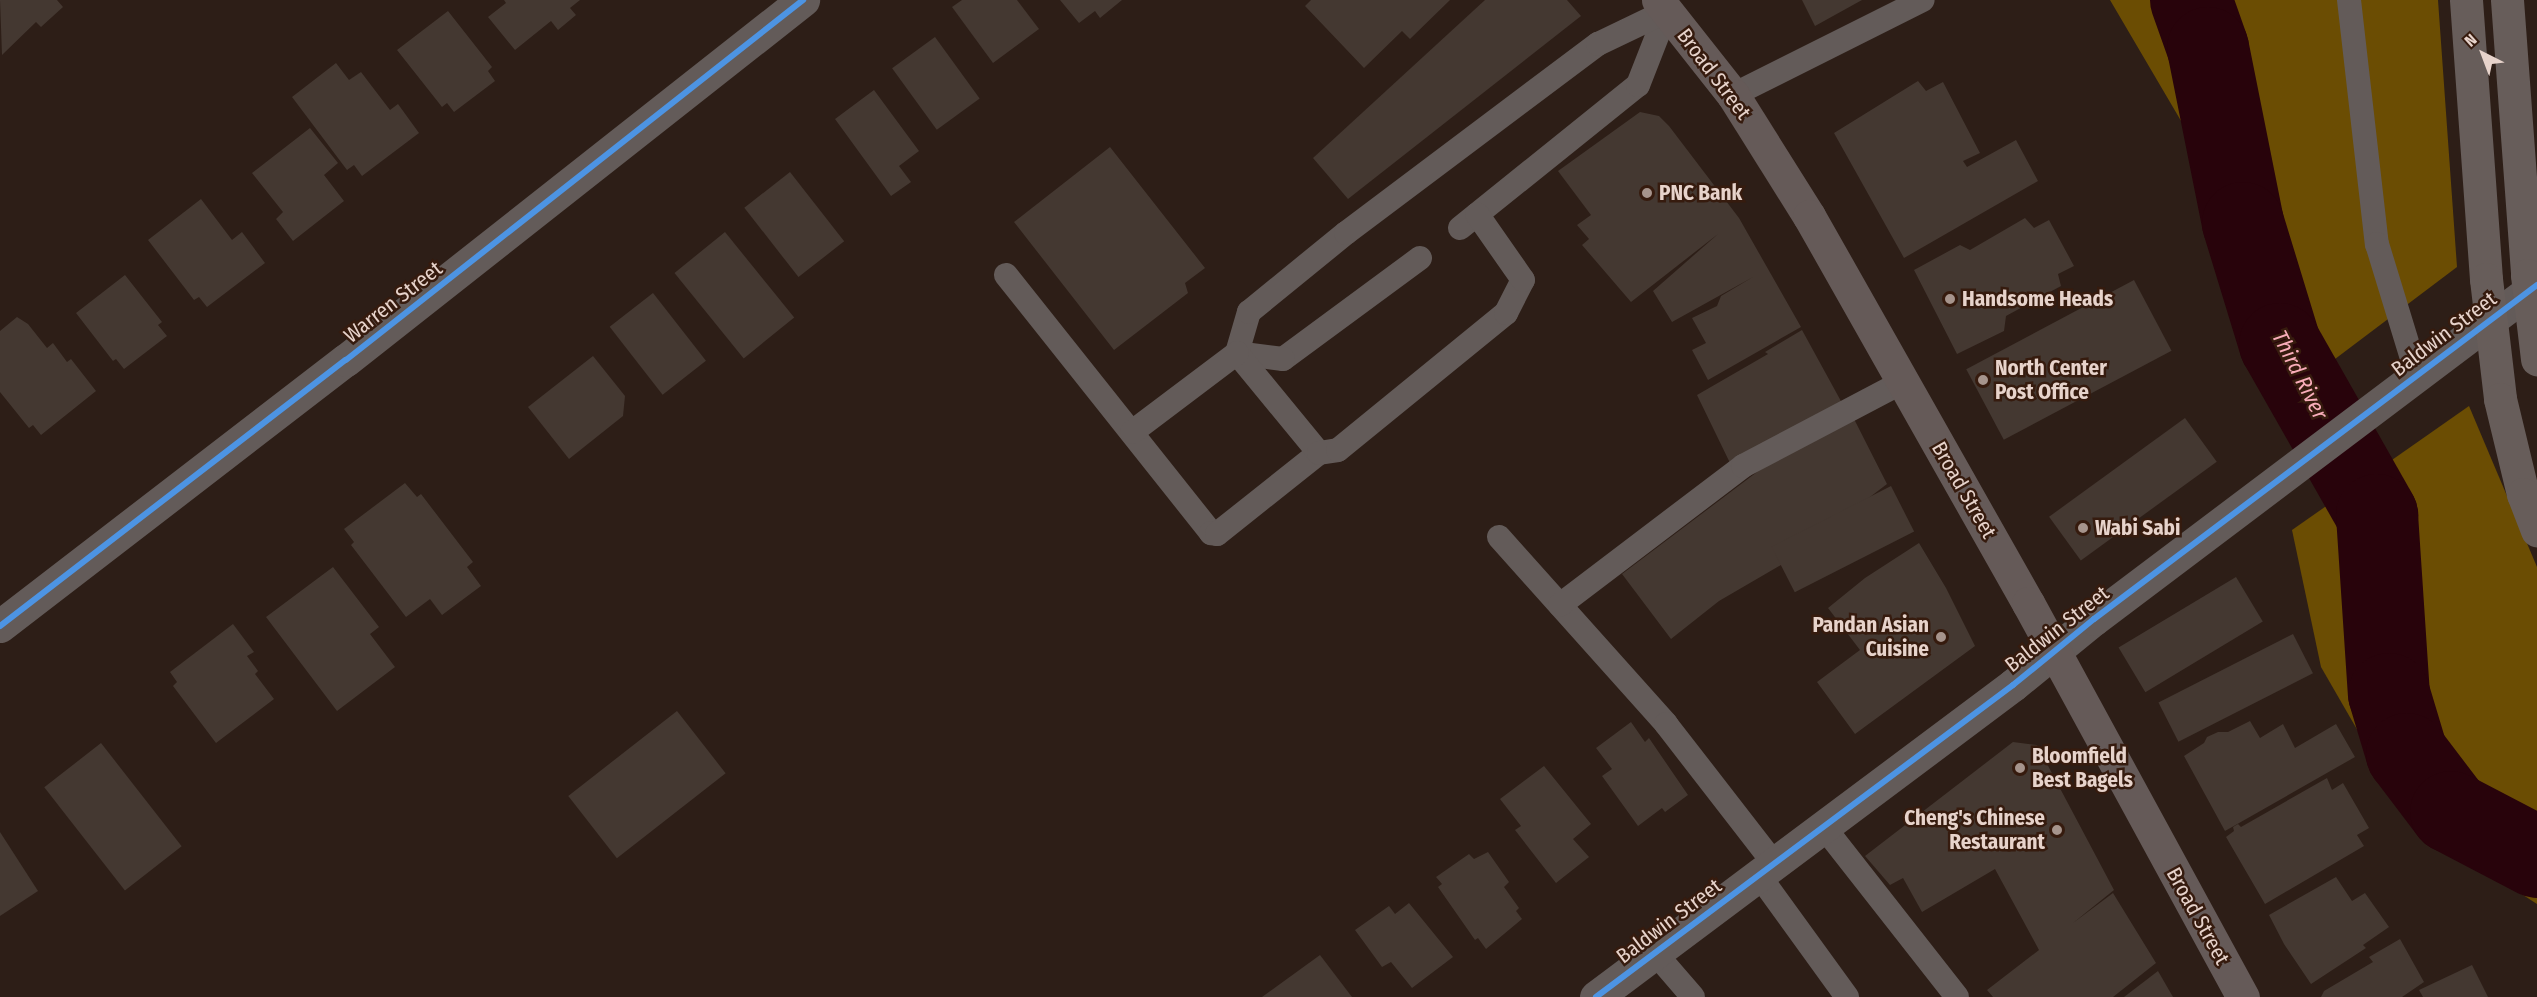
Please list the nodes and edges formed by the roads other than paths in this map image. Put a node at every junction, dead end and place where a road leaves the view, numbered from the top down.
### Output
1 (803, 0) edge
2 (1923, 0) edge
3 (2349, 0) edge
4 (2466, 0) edge
5 (2507, 0) edge
6 (1662, 6) edge
7 (1733, 94) junction
8 (1420, 258) dead end
9 (1006, 275) dead end
10 (2537, 285) edge
11 (1237, 353) junction
12 (2537, 359) edge
13 (2426, 369) junction
14 (1902, 382) junction
15 (1132, 432) junction
16 (1319, 453) junction
17 (2537, 530) edge
18 (1499, 537) dead end
19 (1560, 605) junction
20 (0, 626) edge
21 (2054, 651) junction
22 (1823, 826) junction
23 (1766, 869) junction
24 (1655, 953) junction
25 (1596, 997) edge
26 (1693, 997) edge
27 (1847, 997) edge
28 (1957, 997) edge
29 (2243, 997) edge

1 - 20 street, Warren Street
2 - 7 lane
3 - 13 lane
4 - 17 main road
5 - 12 main road
6 - 7 main road, Broad Street
6 - 11 lane
6 - 16 lane
7 - 14 main road, Broad Street
8 - 11 lane
9 - 15 lane
10 - 13 street, Baldwin Street
11 - 15 lane
11 - 16 lane
13 - 21 street, Baldwin Street
14 - 19 lane
14 - 21 main road, Broad Street
15 - 16 lane
18 - 19 lane
19 - 23 lane
21 - 22 street, Baldwin Street
21 - 29 main road, Broad Street
22 - 23 street, Baldwin Street
22 - 28 lane
23 - 24 street, Baldwin Street
23 - 27 lane
24 - 25 street, Baldwin Street
24 - 26 lane

